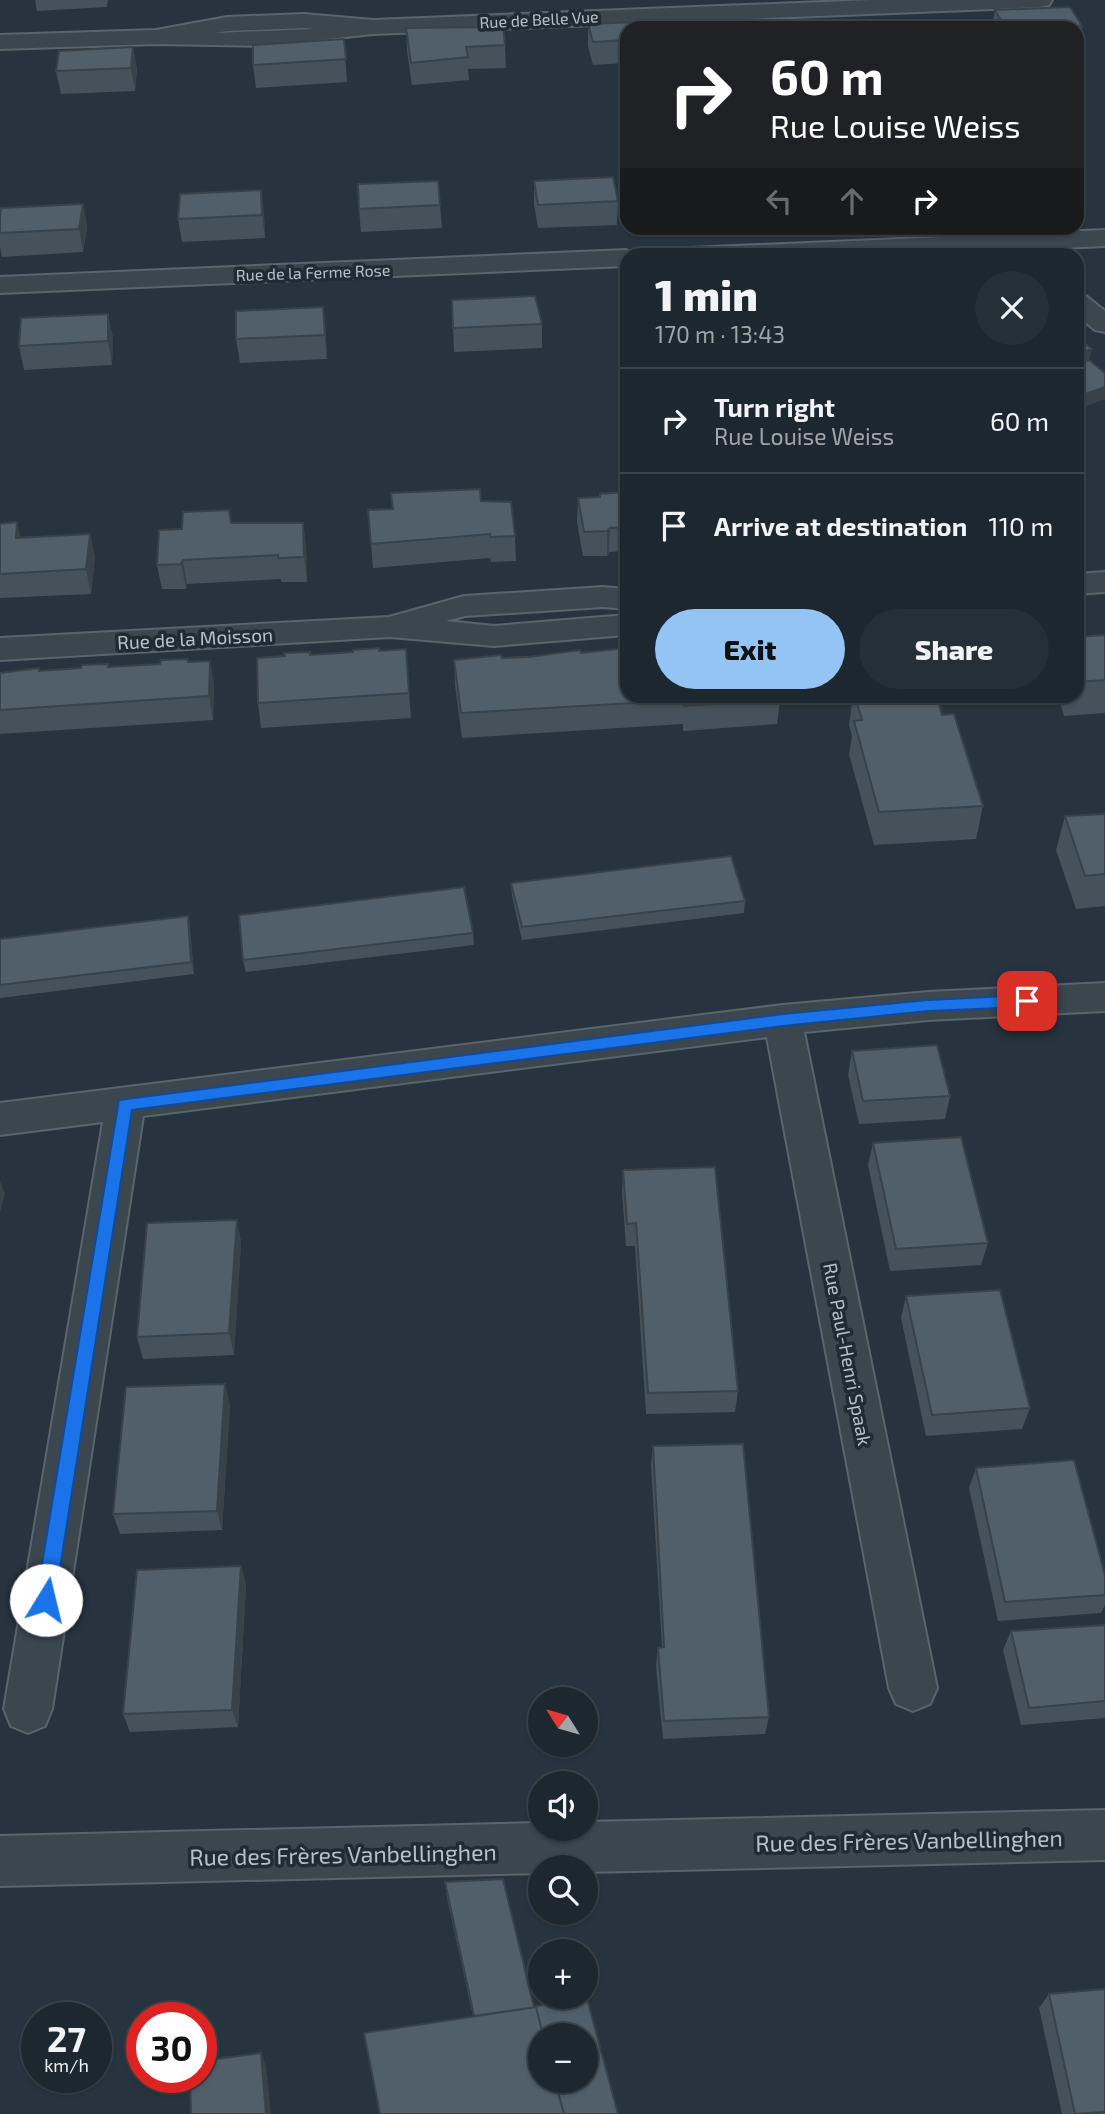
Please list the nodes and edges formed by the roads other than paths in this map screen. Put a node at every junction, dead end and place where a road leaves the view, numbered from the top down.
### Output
1 (1041, 0) edge
2 (727, 6) edge
3 (744, 21) edge
4 (0, 43) edge
5 (1105, 239) edge
6 (996, 242) edge
7 (865, 248) edge
8 (620, 258) edge
9 (0, 285) edge
10 (1084, 308) edge
11 (1105, 324) edge
12 (1105, 582) edge
13 (1084, 583) edge
14 (620, 598) edge
15 (620, 626) edge
16 (390, 627) junction
17 (0, 649) edge
18 (1105, 997) edge
19 (783, 1020) junction
20 (125, 1105) junction
21 (0, 1119) edge
22 (913, 1688) dead end
23 (28, 1710) dead end
24 (1105, 1835) edge
25 (0, 1861) edge

1 - 2 street, Rue de Belle Vue
2 - 3 street
2 - 4 street, Rue de Belle Vue
5 - 6 street
6 - 7 street
8 - 9 street, Rue de la Ferme Rose
10 - 11 street
12 - 13 street
14 - 16 street, Rue de la Moisson
15 - 16 street, Rue de la Moisson
16 - 17 street, Rue de la Moisson
18 - 19 street
19 - 20 street
19 - 22 street, Rue Paul-Henri Spaak
20 - 21 street
20 - 23 street
24 - 25 street, Rue des Frères Vanbellinghen

